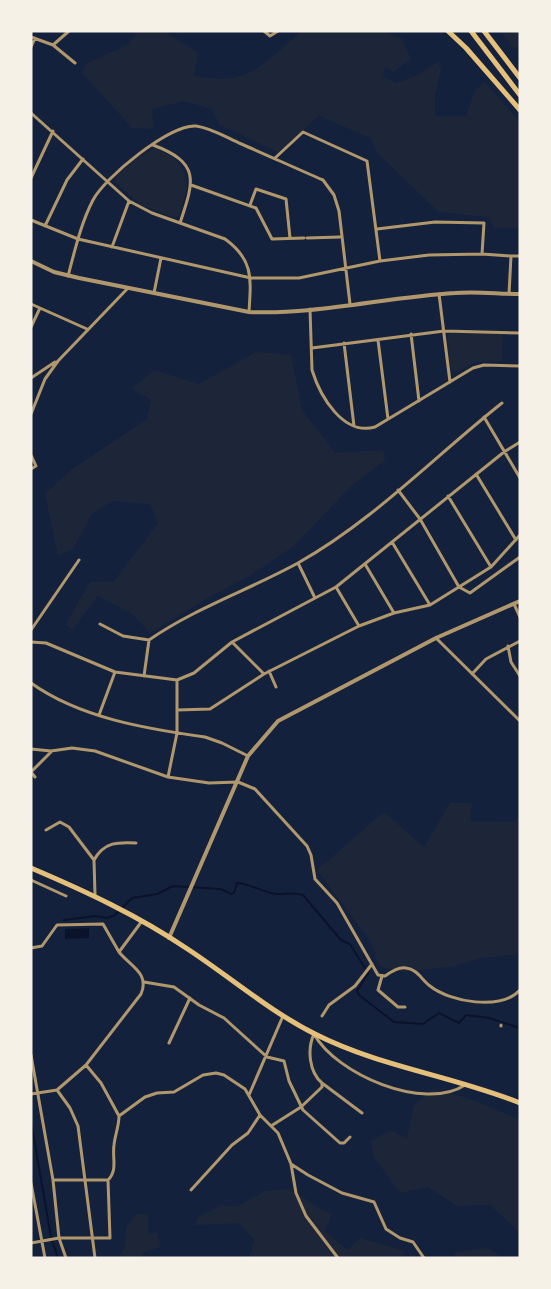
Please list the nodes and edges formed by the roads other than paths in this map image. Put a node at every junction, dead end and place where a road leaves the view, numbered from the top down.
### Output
1 (69, 31) edge
2 (264, 31) edge
3 (278, 31) edge
4 (448, 31) edge
5 (471, 31) edge
6 (484, 31) edge
7 (33, 38) edge
8 (53, 45) junction
9 (31, 48) edge
10 (75, 63) dead end
11 (520, 78) edge
12 (520, 95) edge
13 (520, 110) edge
14 (31, 113) edge
15 (53, 132) junction
16 (153, 146) junction
17 (275, 158) junction
18 (83, 159) junction
19 (31, 178) edge
20 (108, 181) junction
21 (191, 185) junction
22 (129, 201) junction
23 (250, 205) junction
24 (31, 220) edge
25 (180, 223) junction
26 (45, 226) junction
27 (377, 229) junction
28 (340, 237) junction
29 (290, 238) junction
30 (78, 239) junction
31 (112, 247) junction
32 (482, 254) junction
33 (511, 256) junction
34 (520, 256) edge
35 (161, 258) junction
36 (31, 261) edge
37 (380, 261) junction
38 (345, 269) junction
39 (68, 276) junction
40 (251, 278) junction
41 (128, 288) junction
42 (154, 293) junction
43 (439, 294) junction
44 (509, 294) junction
45 (520, 294) edge
46 (31, 304) edge
47 (350, 304) junction
48 (40, 308) junction
49 (310, 309) junction
50 (249, 312) junction
51 (31, 326) edge
52 (87, 329) junction
53 (444, 331) junction
54 (520, 333) edge
55 (411, 334) junction
56 (378, 340) junction
57 (344, 342) junction
58 (312, 348) junction
59 (58, 361) junction
60 (520, 366) edge
61 (31, 378) edge
62 (450, 382) junction
63 (419, 400) junction
64 (502, 403) dead end
65 (31, 414) edge
66 (484, 417) junction
67 (388, 420) junction
68 (354, 426) junction
69 (520, 442) edge
70 (504, 452) junction
71 (31, 455) edge
72 (31, 469) edge
73 (476, 474) junction
74 (520, 478) edge
75 (398, 490) junction
76 (448, 496) junction
77 (420, 518) junction
78 (520, 535) edge
79 (516, 540) junction
80 (392, 542) junction
81 (520, 557) edge
82 (78, 560) dead end
83 (298, 563) junction
84 (365, 564) junction
85 (491, 567) junction
86 (336, 587) junction
87 (459, 587) junction
88 (315, 598) junction
89 (520, 601) edge
90 (514, 603) junction
91 (430, 605) junction
92 (394, 613) junction
93 (520, 618) edge
94 (100, 624) dead end
95 (358, 626) junction
96 (31, 630) edge
97 (436, 638) junction
98 (149, 640) junction
99 (520, 641) edge
100 (31, 642) edge
101 (232, 642) junction
102 (508, 646) junction
103 (269, 671) junction
104 (115, 672) junction
105 (264, 674) junction
106 (472, 674) junction
107 (144, 676) junction
108 (520, 676) edge
109 (177, 680) junction
110 (31, 684) edge
111 (276, 687) dead end
112 (177, 710) junction
113 (99, 715) junction
114 (519, 720) edge
115 (177, 733) junction
116 (31, 749) edge
117 (51, 752) junction
118 (248, 756) junction
119 (35, 776) dead end
120 (168, 777) junction
121 (238, 782) junction
122 (46, 830) dead end
123 (136, 843) dead end
124 (94, 860) junction
125 (31, 868) edge
126 (31, 880) edge
127 (66, 896) dead end
128 (95, 896) junction
129 (142, 921) junction
130 (169, 938) junction
131 (31, 948) edge
132 (119, 952) junction
133 (372, 964) junction
134 (382, 976) junction
135 (144, 982) junction
136 (520, 990) edge
137 (190, 998) junction
138 (405, 1007) dead end
139 (284, 1016) junction
140 (322, 1016) dead end
141 (314, 1034) junction
142 (169, 1043) dead end
143 (31, 1055) edge
144 (267, 1057) junction
145 (86, 1064) junction
146 (322, 1083) junction
147 (465, 1085) junction
148 (57, 1090) junction
149 (38, 1093) junction
150 (31, 1094) edge
151 (249, 1095) junction
152 (520, 1103) edge
153 (301, 1107) junction
154 (362, 1113) dead end
155 (260, 1114) junction
156 (119, 1116) junction
157 (271, 1126) junction
158 (350, 1137) dead end
159 (291, 1164) junction
160 (86, 1179) junction
161 (53, 1180) junction
162 (108, 1180) junction
163 (31, 1184) edge
164 (191, 1190) dead end
165 (58, 1239) junction
166 (41, 1240) junction
167 (93, 1240) junction
168 (31, 1243) edge
169 (45, 1258) edge
170 (66, 1258) edge
171 (95, 1258) edge
172 (338, 1258) edge
173 (424, 1258) edge

1 - 8 street
2 - 3 street
4 - 13 highway
5 - 12 highway
6 - 11 highway
7 - 8 street
7 - 9 street
8 - 10 street
14 - 15 street
15 - 18 street
15 - 19 street
16 - 17 street
16 - 20 street
16 - 21 street
17 - 27 street
17 - 28 street
18 - 20 street
18 - 26 street
20 - 22 street
20 - 30 street
21 - 23 street
21 - 25 street
22 - 25 street
22 - 31 street
23 - 29 street
23 - 29 street
24 - 26 street
25 - 40 street
26 - 30 street
27 - 32 street
27 - 37 street
28 - 29 street
28 - 38 street
30 - 31 street
30 - 39 street
31 - 35 street
32 - 33 street
32 - 37 street
33 - 34 street
33 - 44 street
35 - 40 street
35 - 42 street
36 - 39 street
37 - 38 street
38 - 40 street
38 - 47 street
39 - 41 street
40 - 50 street
41 - 42 street
41 - 52 street
42 - 50 street
43 - 44 street
43 - 47 street
43 - 53 street
44 - 45 street
46 - 48 street
47 - 49 street
48 - 51 street
48 - 52 street
49 - 50 street
49 - 58 street
52 - 59 street
53 - 54 street
53 - 55 street
53 - 62 street
55 - 56 street
55 - 63 street
56 - 57 street
56 - 67 street
57 - 58 street
57 - 68 street
58 - 68 street
59 - 61 street
59 - 65 street
60 - 62 street
62 - 63 street
63 - 67 street
64 - 66 street
66 - 70 street
66 - 75 street
67 - 68 street
69 - 70 street
70 - 73 street
70 - 74 street
71 - 72 street
73 - 76 street
73 - 79 street
75 - 77 street
75 - 83 street
76 - 77 street
76 - 85 street
77 - 80 street
77 - 87 street
78 - 79 street
79 - 85 street
80 - 84 street
80 - 91 street
81 - 87 street
82 - 96 street
83 - 88 street
83 - 98 street
84 - 86 street
84 - 92 street
85 - 87 street
86 - 88 street
86 - 95 street
87 - 91 street
88 - 101 street
89 - 90 street
90 - 93 street
90 - 97 street
91 - 92 street
92 - 95 street
94 - 98 street
95 - 103 street
97 - 106 street
97 - 118 street
98 - 107 street
99 - 102 street
100 - 104 street
101 - 105 street
101 - 109 street
102 - 106 street
102 - 108 street
103 - 105 street
103 - 111 street
104 - 107 street
104 - 113 street
105 - 112 street
106 - 114 street
107 - 109 street
109 - 112 street
110 - 113 street
112 - 115 street
113 - 115 street
115 - 118 street
115 - 120 street
116 - 117 street
117 - 119 street
117 - 120 street
118 - 121 street
120 - 121 street
121 - 130 street
121 - 133 street
122 - 124 street
123 - 124 street
124 - 128 street
125 - 128 highway
126 - 127 street
128 - 129 highway
129 - 130 highway
129 - 132 street
130 - 139 highway
131 - 132 street
132 - 135 street
133 - 134 street
133 - 140 street
134 - 136 street
134 - 138 street
135 - 137 street
135 - 145 street
137 - 142 street
137 - 144 street
139 - 141 highway
139 - 144 street
141 - 146 street
141 - 147 highway
141 - 147 street
143 - 149 street
144 - 151 street
144 - 153 street
145 - 148 street
145 - 156 street
146 - 153 street
146 - 154 street
147 - 152 highway
148 - 149 street
148 - 160 street
149 - 150 street
149 - 161 street
151 - 155 street
151 - 156 street
153 - 157 street
153 - 158 street
155 - 157 street
155 - 164 street
156 - 162 street
157 - 159 street
159 - 172 street
159 - 173 street
160 - 161 street
160 - 162 street
160 - 167 street
161 - 165 street
162 - 167 street
163 - 166 street
165 - 166 street
165 - 167 street
165 - 170 street
166 - 168 street
166 - 169 street
167 - 171 street

